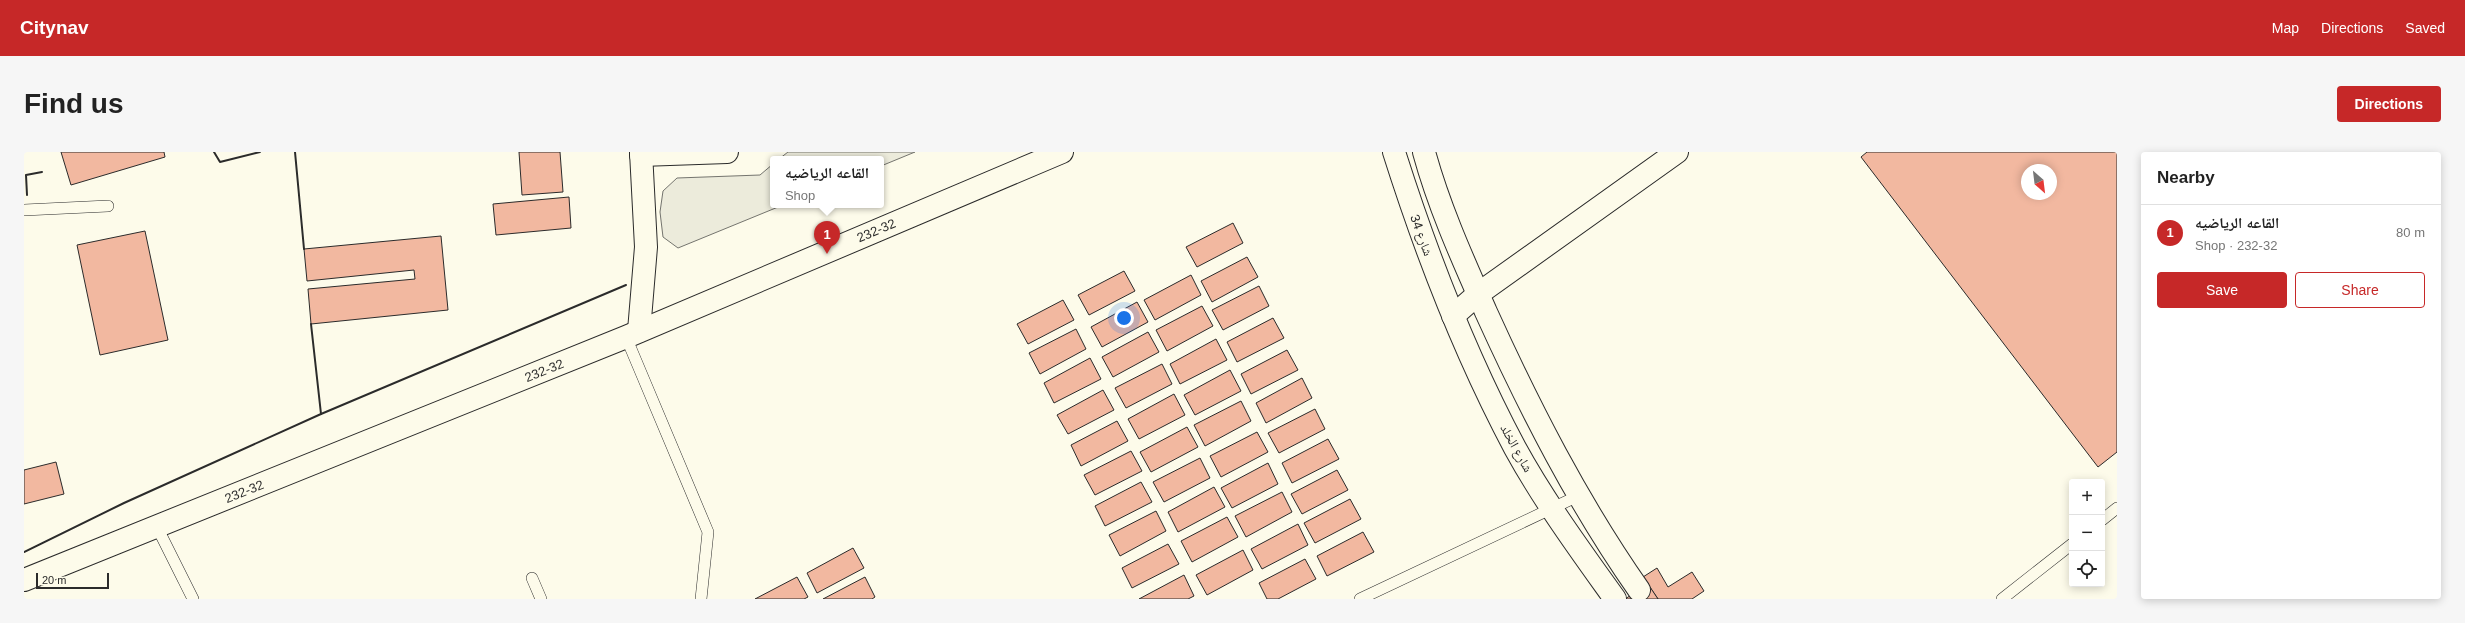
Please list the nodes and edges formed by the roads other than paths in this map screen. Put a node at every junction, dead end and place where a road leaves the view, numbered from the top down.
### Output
1 (728, 152) edge
2 (1062, 152) edge
3 (1394, 152) edge
4 (1424, 152) edge
5 (1677, 152) edge
6 (641, 153) edge
7 (108, 206) dead end
8 (24, 210) edge
9 (1478, 294) junction
10 (1453, 316) junction
11 (632, 334) junction
12 (1578, 496) junction
13 (2117, 508) edge
14 (1552, 510) junction
15 (2105, 518) edge
16 (157, 527) junction
17 (2069, 546) edge
18 (532, 578) dead end
19 (24, 580) edge
20 (1639, 590) dead end
21 (193, 599) edge
22 (542, 599) edge
23 (701, 599) edge
24 (1360, 599) edge
25 (1615, 599) edge
26 (2002, 599) edge

1 - 6 street
2 - 11 street, 232-32
3 - 10 street, شارع 34
4 - 9 street
5 - 9 street
6 - 11 street
7 - 8 lane
9 - 10 street
9 - 12 street
10 - 14 street, شارع الخلد
11 - 16 street, 232-32
11 - 23 lane
12 - 14 lane
12 - 20 street
13 - 15 lane
14 - 24 lane
14 - 25 street, شارع الخلد
16 - 19 street, 232-32
16 - 21 lane
17 - 26 lane
18 - 22 lane

